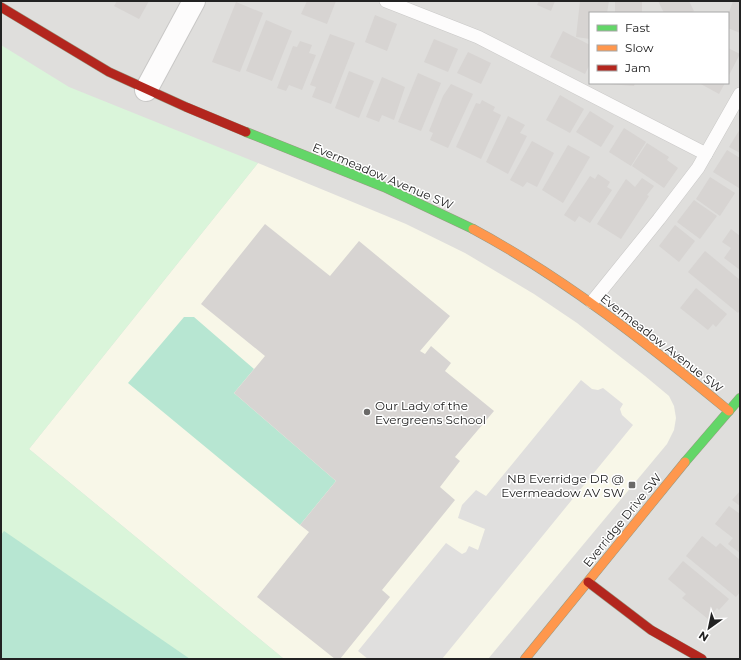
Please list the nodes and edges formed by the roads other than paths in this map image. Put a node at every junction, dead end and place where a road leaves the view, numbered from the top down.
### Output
1 (194, 1) edge
2 (386, 1) edge
3 (1, 7) edge
4 (146, 90) junction
5 (740, 94) edge
6 (706, 154) junction
7 (592, 302) junction
8 (740, 398) edge
9 (729, 411) junction
10 (588, 582) junction
11 (525, 659) edge
12 (702, 659) edge

1 - 4 street
2 - 6 lane
3 - 4 street, Evermeadow Avenue SW
4 - 7 street, Evermeadow Avenue SW
5 - 6 lane
6 - 7 lane
7 - 9 street, Evermeadow Avenue SW
8 - 9 street, Everridge Drive SW
9 - 10 street, Everridge Drive SW
10 - 11 street, Everridge Drive SW
10 - 12 street

